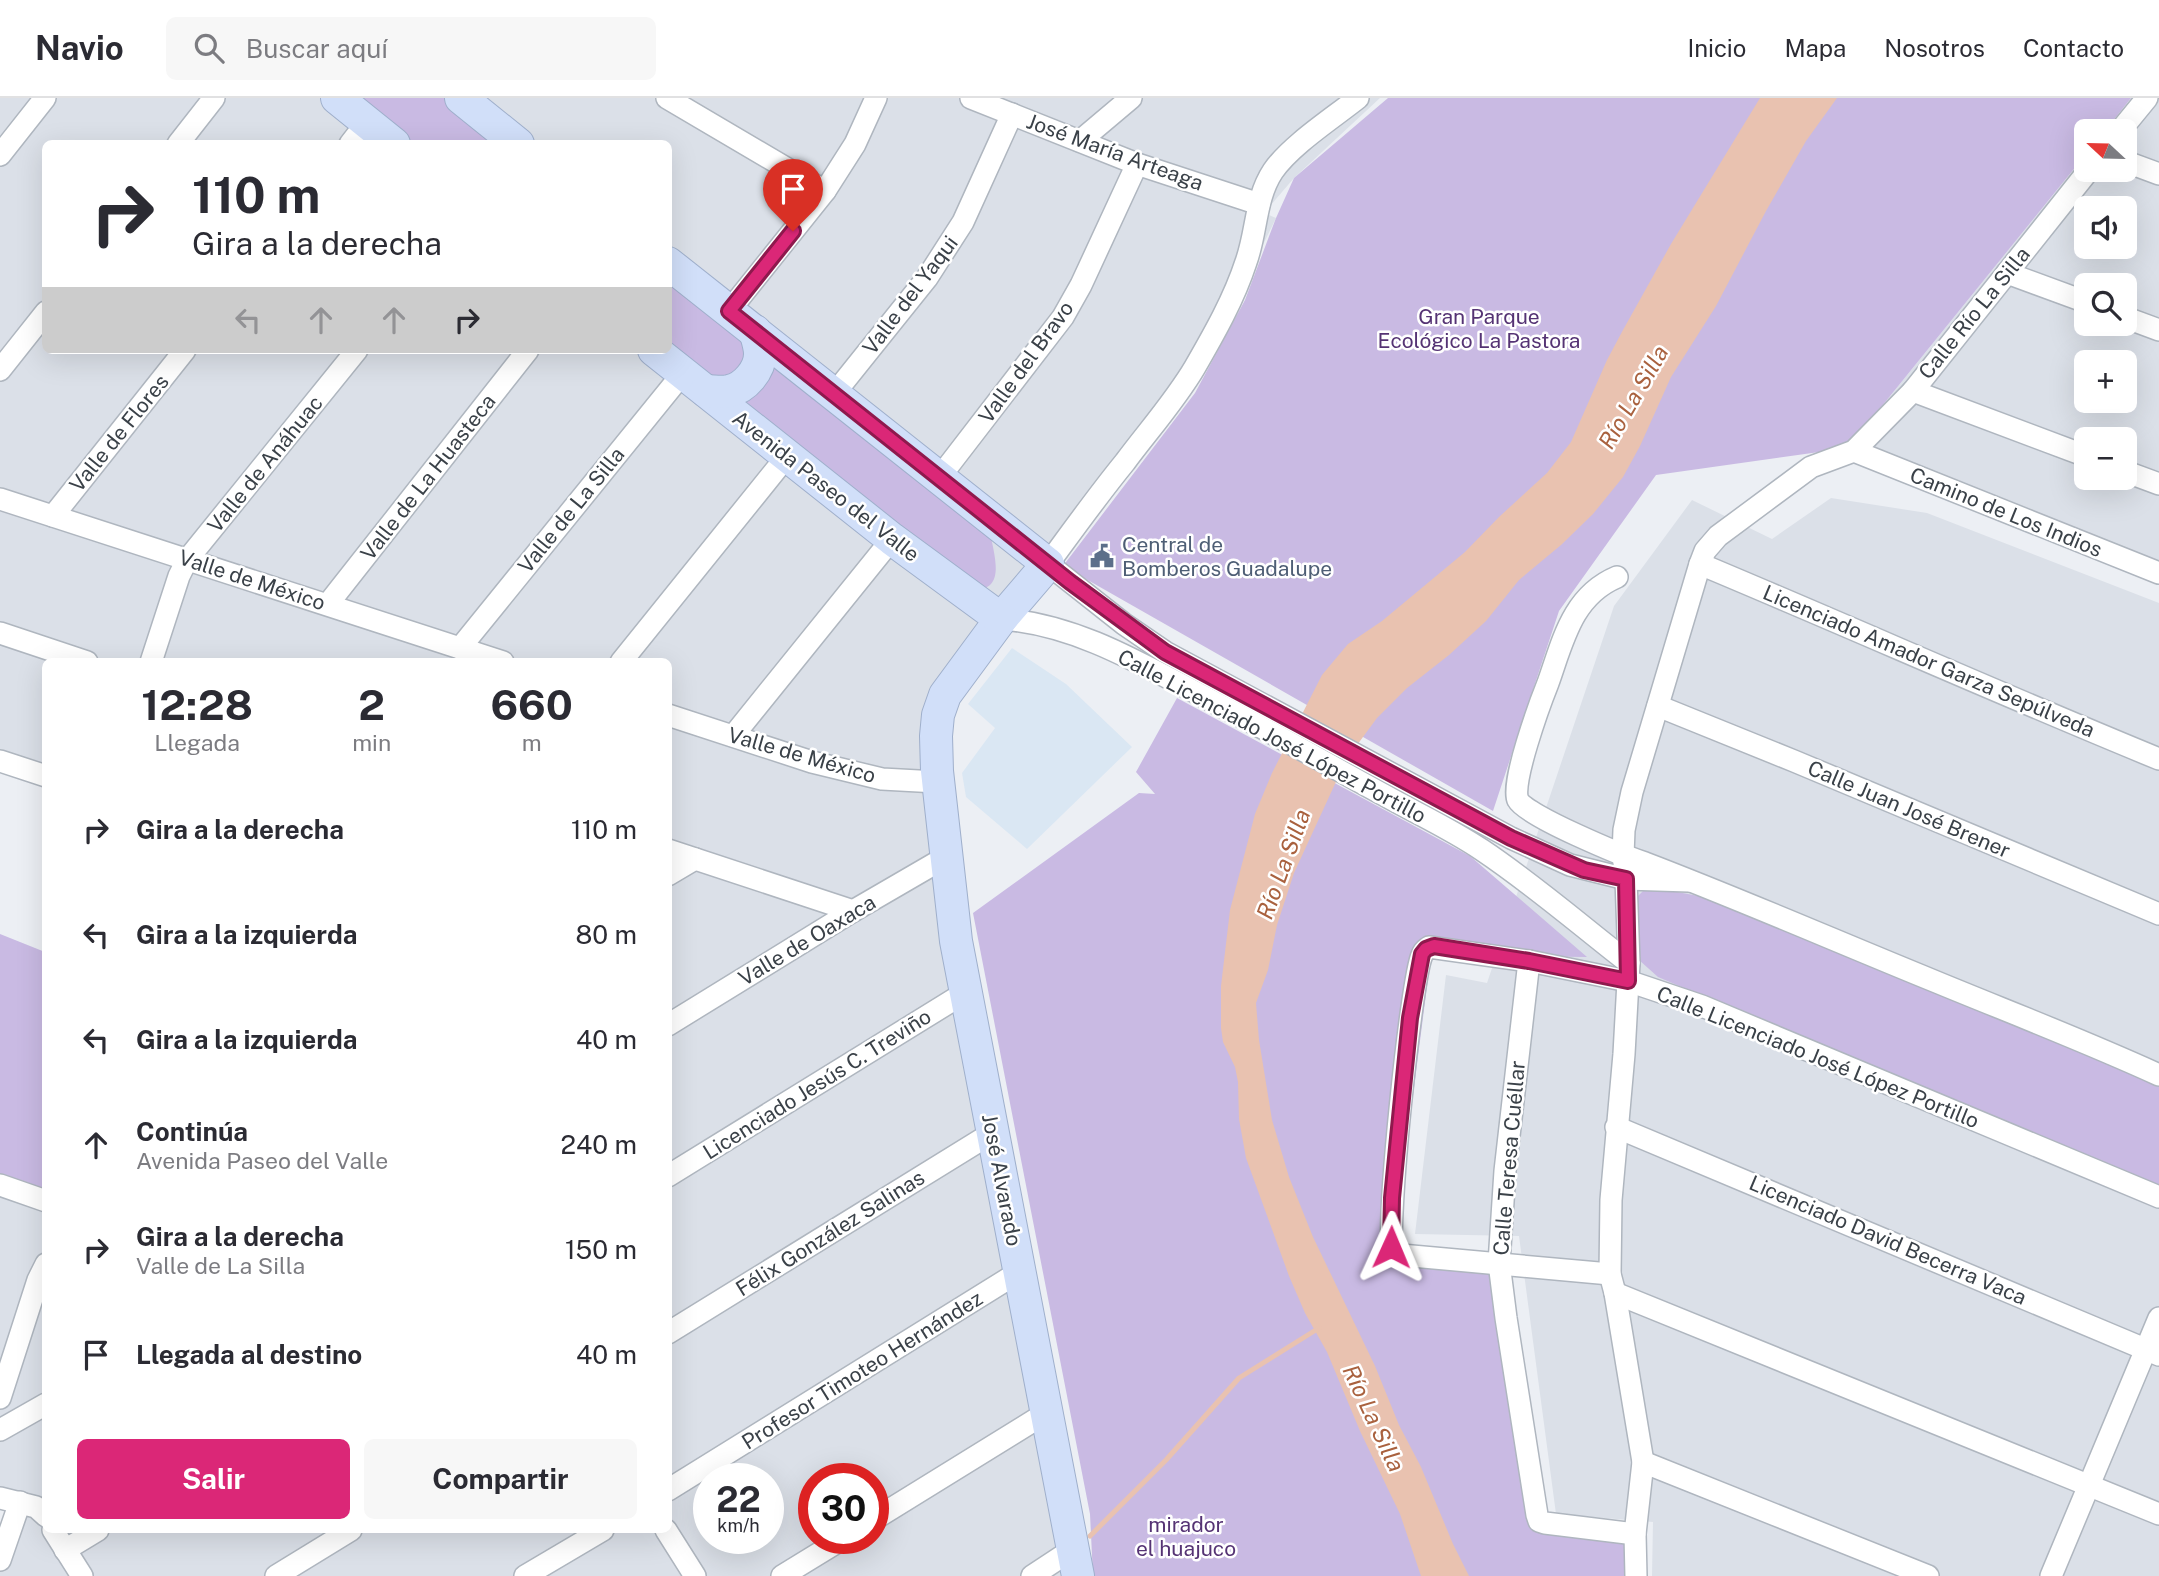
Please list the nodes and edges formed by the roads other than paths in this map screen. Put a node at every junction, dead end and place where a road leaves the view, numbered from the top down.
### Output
1 (45, 98) edge
2 (214, 98) edge
3 (337, 98) edge
4 (461, 98) edge
5 (667, 98) edge
6 (876, 98) edge
7 (971, 98) edge
8 (1131, 98) edge
9 (1358, 98) edge
10 (2147, 98) edge
11 (1012, 114) junction
12 (2130, 119) edge
13 (358, 133) edge
14 (181, 140) edge
15 (381, 140) edge
16 (513, 140) edge
17 (1080, 141) junction
18 (0, 155) edge
19 (1137, 164) junction
20 (2137, 166) edge
21 (2159, 174) edge
22 (2079, 182) edge
23 (825, 191) junction
24 (1259, 204) junction
25 (674, 271) edge
26 (2007, 272) junction
27 (2074, 297) edge
28 (729, 311) junction
29 (42, 317) edge
30 (2137, 322) edge
31 (2159, 330) edge
32 (755, 331) junction
33 (182, 354) edge
34 (354, 354) edge
35 (525, 354) edge
36 (659, 354) edge
37 (0, 370) edge
38 (694, 382) junction
39 (1913, 391) junction
40 (834, 394) junction
41 (1854, 451) junction
42 (2074, 451) edge
43 (787, 456) junction
44 (2137, 476) edge
45 (939, 478) junction
46 (2159, 484) edge
47 (0, 499) edge
48 (53, 516) junction
49 (892, 539) junction
50 (187, 560) junction
51 (1048, 564) junction
52 (1700, 564) junction
53 (2159, 573) edge
54 (1617, 577) dead end
55 (328, 604) junction
56 (1000, 619) junction
57 (0, 634) edge
58 (460, 648) junction
59 (75, 658) edge
60 (152, 658) edge
61 (491, 658) edge
62 (624, 658) edge
63 (1242, 705) junction
64 (1658, 706) junction
65 (672, 716) edge
66 (733, 736) junction
67 (2159, 759) edge
68 (0, 761) edge
69 (42, 775) edge
70 (937, 782) junction
71 (672, 851) edge
72 (1623, 855) junction
73 (946, 857) junction
74 (695, 859) junction
75 (672, 873) edge
76 (1626, 879) junction
77 (1689, 881) junction
78 (853, 911) junction
79 (2159, 914) edge
80 (1529, 961) junction
81 (1628, 972) junction
82 (965, 992) junction
83 (672, 1023) edge
84 (2159, 1075) edge
85 (1616, 1127) junction
86 (992, 1133) junction
87 (672, 1174) edge
88 (0, 1185) edge
89 (2159, 1197) edge
90 (42, 1200) edge
91 (1499, 1263) junction
92 (42, 1272) edge
93 (1019, 1272) junction
94 (1612, 1283) junction
95 (2159, 1318) edge
96 (672, 1331) edge
97 (2153, 1352) edge
98 (0, 1398) edge
99 (42, 1406) edge
100 (1046, 1413) junction
101 (0, 1430) edge
102 (1643, 1462) junction
103 (2089, 1484) junction
104 (672, 1488) edge
105 (10, 1500) edge
106 (889, 1510) edge
107 (42, 1512) edge
108 (2159, 1514) edge
109 (55, 1533) edge
110 (93, 1533) edge
111 (346, 1533) edge
112 (598, 1533) edge
113 (668, 1533) edge
114 (1635, 1534) junction
115 (65, 1550) junction
116 (818, 1554) edge
117 (0, 1560) edge
118 (1076, 1562) edge
119 (82, 1576) edge
120 (276, 1576) edge
121 (525, 1576) edge
122 (695, 1576) edge
123 (782, 1576) edge
124 (1032, 1576) edge
125 (1636, 1576) edge
126 (1928, 1576) edge
127 (2051, 1576) edge

1 - 18 street
2 - 14 street
3 - 13 street
4 - 16 street
5 - 23 street
6 - 23 street
7 - 11 street, José María Arteaga
8 - 17 street
9 - 24 street
10 - 12 street
11 - 17 street, José María Arteaga
11 - 40 street, Valle del Yaqui
13 - 15 street
17 - 19 street, José María Arteaga
19 - 24 street, José María Arteaga
19 - 45 street, Valle del Bravo
20 - 21 street
22 - 26 street, Calle Río La Silla
23 - 28 street
24 - 51 street
25 - 28 street
26 - 27 street
26 - 39 street, Calle Río La Silla
28 - 32 street
29 - 37 street
30 - 31 street
32 - 38 street
32 - 40 street
33 - 48 street, Valle de Flores
34 - 50 street, Valle de Anáhuac
35 - 55 street, Valle de La Huasteca
36 - 38 street, Avenida Paseo del Valle
38 - 43 street, Avenida Paseo del Valle
38 - 58 street, Valle de La Silla
39 - 41 street, Calle Río La Silla
39 - 42 street
40 - 45 street
41 - 52 street
41 - 53 street, Camino de Los Indios
43 - 49 street, Avenida Paseo del Valle
43 - 62 street
44 - 46 street
45 - 51 street
47 - 48 street, Valle de México
48 - 50 street, Valle de México
49 - 56 street, Avenida Paseo del Valle
49 - 66 street
50 - 55 street, Valle de México
50 - 60 street, Valle de Anáhuac
51 - 56 street, José Alvarado
51 - 63 street, Calle Licenciado José López Portillo
52 - 64 street
52 - 67 street, Licenciado Amador Garza Sepúlveda
54 - 72 street
55 - 58 street, Valle de México
56 - 63 street, Calle Licenciado José López Portillo
56 - 70 street, José Alvarado
57 - 59 street
58 - 61 street, Valle de México
63 - 76 street, Calle Licenciado José López Portillo
63 - 81 street, Calle Licenciado José López Portillo
64 - 72 street
64 - 79 street, Calle Juan José Brener
65 - 66 street, Valle de México
66 - 70 street, Valle de México
68 - 69 street
70 - 73 street, José Alvarado
71 - 74 street
72 - 76 street
72 - 77 street, Calle Licenciado José López Portillo
73 - 78 street, Valle de Oaxaca
73 - 82 street, José Alvarado
74 - 75 street
74 - 78 street
76 - 77 street, Calle Licenciado José López Portillo
76 - 81 street
77 - 84 street, Calle Licenciado José López Portillo
78 - 83 street, Valle de Oaxaca
80 - 81 street, Calle Licenciado José López Portillo
80 - 91 street, Calle Teresa Cuéllar
80 - 91 street, Calle Licenciado José López Portillo
81 - 85 street
81 - 89 street, Calle Licenciado José López Portillo
82 - 86 street, José Alvarado
82 - 87 street, Licenciado Jesús C. Treviño
85 - 94 street
85 - 97 street, Licenciado David Becerra Vaca
86 - 93 street, José Alvarado
86 - 96 street, Félix González Salinas
88 - 90 street
91 - 94 street
91 - 114 street, Calle Teresa Cuéllar
92 - 98 street
93 - 100 street, José Alvarado
93 - 104 street, Profesor Timoteo Hernández
94 - 102 street
94 - 103 street
95 - 97 street
97 - 103 street
99 - 101 street
100 - 106 street
100 - 118 street, José Alvarado
102 - 114 street
102 - 126 street
103 - 108 street
103 - 127 street
105 - 107 street
105 - 117 street
109 - 115 street
110 - 115 street
111 - 120 street
112 - 121 street
113 - 122 street
114 - 125 street
115 - 119 street
116 - 123 street
118 - 124 street

